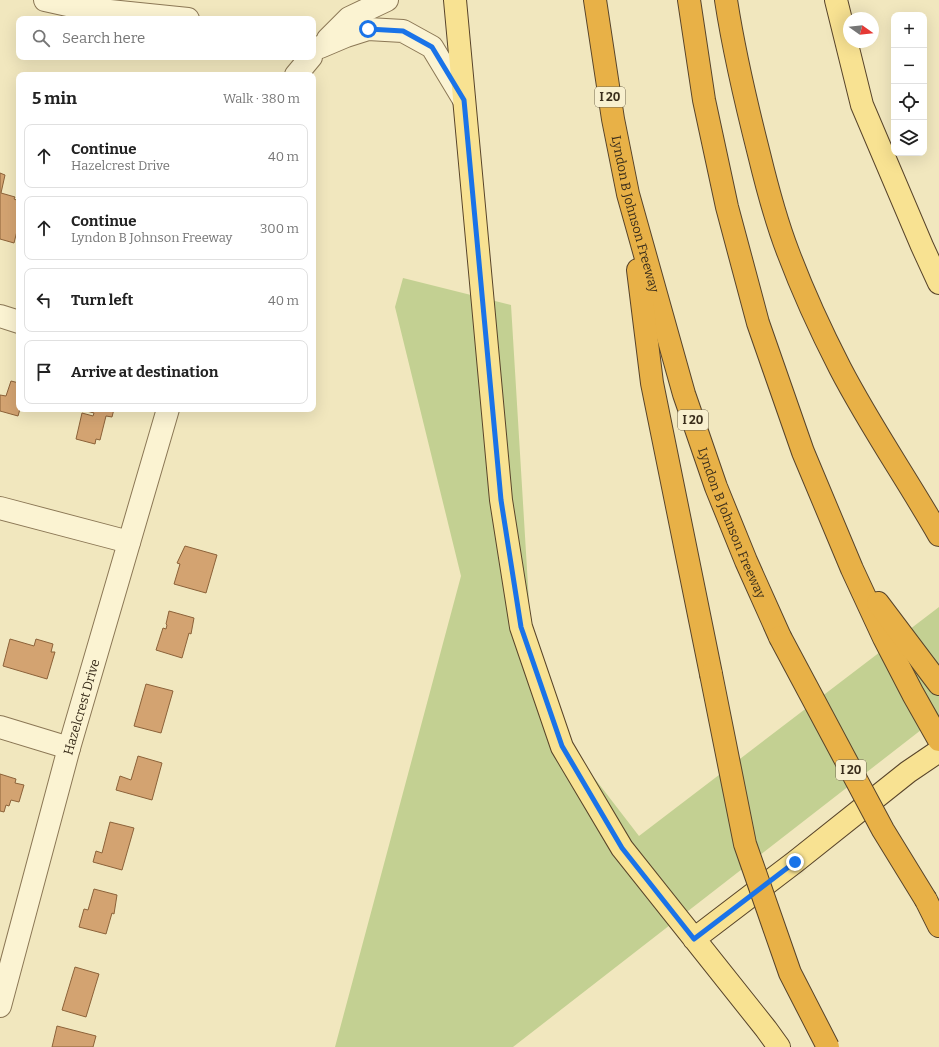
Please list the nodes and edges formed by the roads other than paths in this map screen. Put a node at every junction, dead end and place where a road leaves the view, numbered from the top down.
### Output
1 (45, 0) edge
2 (387, 0) edge
3 (455, 0) edge
4 (595, 0) edge
5 (689, 0) edge
6 (726, 0) edge
7 (836, 0) edge
8 (159, 16) edge
9 (316, 52) edge
10 (316, 52) edge
11 (309, 60) edge
12 (299, 72) edge
13 (464, 100) junction
14 (628, 194) junction
15 (939, 282) edge
16 (0, 316) edge
17 (16, 321) edge
18 (167, 412) edge
19 (0, 508) edge
20 (939, 535) edge
21 (129, 542) junction
22 (852, 569) junction
23 (939, 684) edge
24 (0, 728) edge
25 (939, 740) edge
26 (69, 748) junction
27 (939, 751) edge
28 (926, 900) junction
29 (939, 917) edge
30 (939, 926) edge
31 (694, 939) junction
32 (0, 1006) edge
33 (779, 1047) edge
34 (828, 1047) edge

1 - 8 street
2 - 9 street
3 - 13 main road
4 - 14 highway, Lyndon B Johnson Freeway / I 20
5 - 22 highway
6 - 20 highway
7 - 15 main road
10 - 13 street
11 - 12 street
13 - 31 main road
14 - 28 highway, Lyndon B Johnson Freeway / I 20, bridge
14 - 34 highway, bridge
16 - 17 street
18 - 21 street, Hazelcrest Drive
19 - 21 street
21 - 26 street, Hazelcrest Drive
22 - 23 highway
22 - 25 highway
24 - 26 street
26 - 32 street, Hazelcrest Drive
27 - 31 main road
28 - 29 highway, Lyndon B Johnson Freeway / I 20
28 - 30 highway
31 - 33 main road

